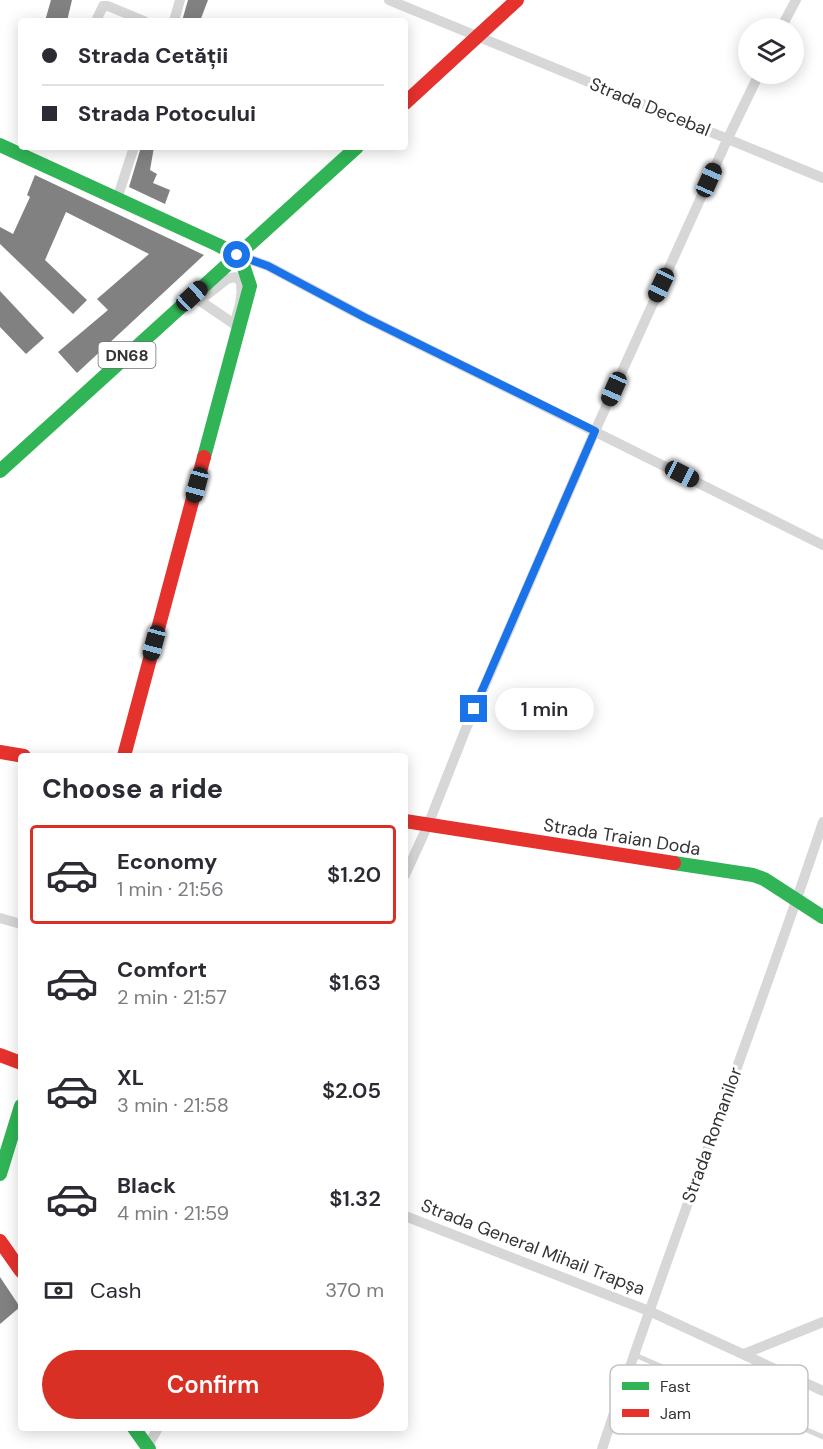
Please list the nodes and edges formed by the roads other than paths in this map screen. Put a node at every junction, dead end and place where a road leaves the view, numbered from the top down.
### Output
1 (180, 0) edge
2 (389, 0) edge
3 (517, 0) edge
4 (796, 0) edge
5 (97, 18) edge
6 (137, 18) edge
7 (175, 18) edge
8 (786, 18) edge
9 (477, 37) junction
10 (754, 84) edge
11 (408, 100) edge
12 (728, 138) junction
13 (0, 145) edge
14 (133, 150) edge
15 (354, 150) edge
16 (823, 178) edge
17 (117, 199) junction
18 (237, 255) junction
19 (196, 298) junction
20 (237, 325) junction
21 (595, 431) junction
22 (0, 471) edge
23 (823, 545) edge
24 (0, 752) edge
25 (125, 753) edge
26 (18, 755) edge
27 (408, 822) edge
28 (823, 822) edge
29 (428, 825) junction
30 (408, 868) edge
31 (797, 900) junction
32 (823, 917) edge
33 (0, 918) edge
34 (18, 923) edge
35 (0, 1055) edge
36 (18, 1062) edge
37 (18, 1116) edge
38 (0, 1174) edge
39 (408, 1217) edge
40 (0, 1241) edge
41 (18, 1266) edge
42 (649, 1311) junction
43 (823, 1322) edge
44 (744, 1354) junction
45 (633, 1355) junction
46 (630, 1365) edge
47 (656, 1365) edge
48 (767, 1365) edge
49 (808, 1384) edge
50 (823, 1391) edge
51 (610, 1425) edge
52 (136, 1431) edge
53 (156, 1431) edge
54 (808, 1431) edge
55 (823, 1437) edge
56 (147, 1448) edge
57 (602, 1449) edge

1 - 7 street
2 - 9 street, Strada Decebal
3 - 9 main road
4 - 8 street
5 - 6 street
9 - 11 main road
9 - 12 street, Strada Decebal
10 - 12 street
12 - 16 street, Strada Decebal
12 - 21 street
13 - 17 main road
14 - 17 street
15 - 18 main road, DN68
17 - 18 main road
18 - 19 main road, DN68
18 - 20 main road
18 - 21 street
19 - 20 street
19 - 20 street
19 - 22 main road, DN68
20 - 25 main road
21 - 23 street
21 - 29 street
24 - 26 main road
27 - 29 main road, Strada Traian Doda
28 - 31 street, Strada Romanilor
29 - 30 street
29 - 31 main road, Strada Traian Doda
31 - 32 main road, Strada Traian Doda
31 - 42 street, Strada Romanilor
33 - 34 street
35 - 36 main road
37 - 38 main road
39 - 42 street, Strada General Mihail Trapșa
40 - 41 main road
42 - 44 street, Strada General Mihail Trapșa
42 - 45 street, Strada Romanilor
43 - 44 street
44 - 48 street, Strada General Mihail Trapșa
45 - 46 street, Strada Romanilor
45 - 47 lane
49 - 50 street, Strada General Mihail Trapșa
51 - 57 street, Strada Romanilor
52 - 56 main road
53 - 56 street
54 - 55 lane

